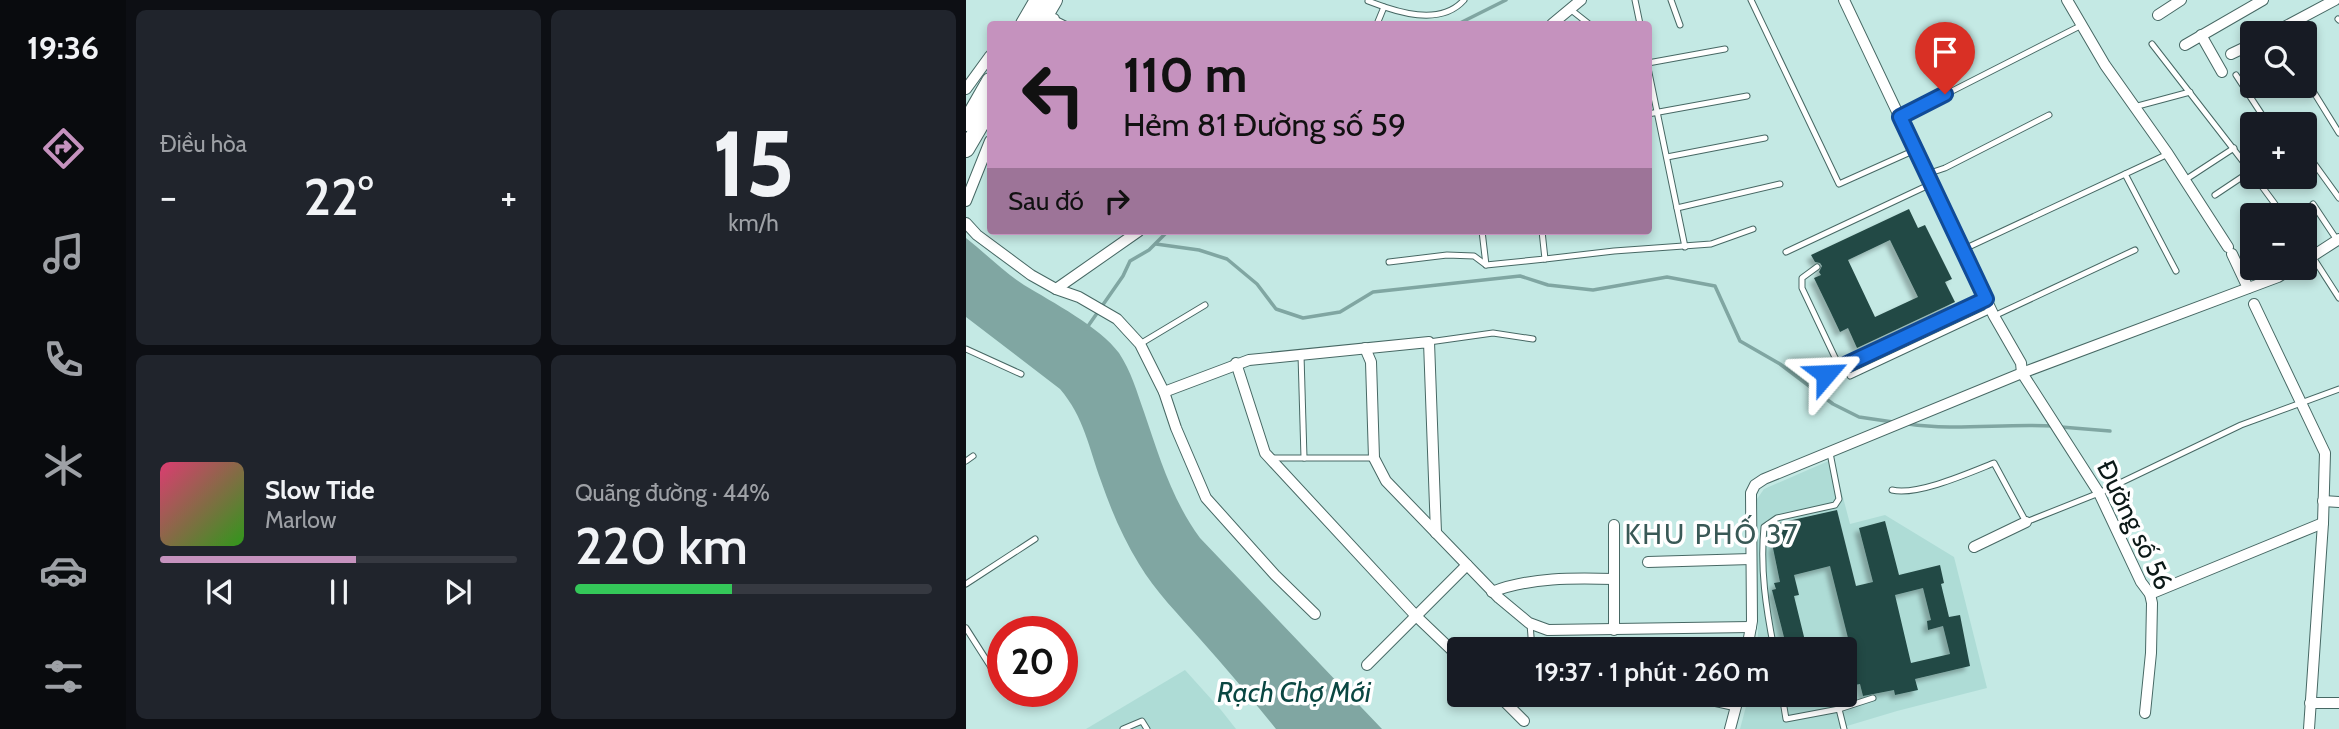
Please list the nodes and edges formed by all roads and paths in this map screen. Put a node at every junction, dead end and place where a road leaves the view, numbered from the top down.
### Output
1 (1464, 0) edge
2 (1581, 0) edge
3 (1634, 0) edge
4 (1671, 0) edge
5 (1751, 0) edge
6 (1844, 0) edge
7 (2067, 0) edge
8 (2181, 0) edge
9 (2263, 0) edge
10 (2335, 0) edge
11 (1368, 1) edge
12 (1384, 7) junction
13 (1570, 9) junction
14 (1042, 14) edge
15 (2158, 15) dead end
16 (1016, 21) edge
17 (1058, 21) edge
18 (1378, 21) edge
19 (1556, 21) edge
20 (1585, 21) edge
21 (1639, 21) edge
22 (2296, 21) edge
23 (1681, 25) dead end
24 (2080, 26) junction
25 (2201, 35) junction
26 (2152, 44) dead end
27 (2185, 45) dead end
28 (1725, 49) dead end
29 (2240, 50) edge
30 (2231, 54) dead end
31 (987, 60) edge
32 (1652, 64) edge
33 (2222, 72) dead end
34 (2236, 75) dead end
35 (1652, 84) edge
36 (987, 86) edge
37 (966, 89) edge
38 (2190, 92) junction
39 (1747, 96) dead end
40 (2317, 97) edge
41 (2134, 107) junction
42 (2260, 112) edge
43 (987, 113) edge
44 (1658, 113) junction
45 (1652, 114) edge
46 (2049, 116) dead end
47 (1900, 117) junction
48 (966, 123) edge
49 (2339, 133) edge
50 (1765, 138) dead end
51 (987, 148) edge
52 (2234, 148) junction
53 (966, 149) edge
54 (1915, 150) junction
55 (2168, 154) junction
56 (2240, 156) edge
57 (1667, 157) junction
58 (2317, 168) edge
59 (2125, 174) junction
60 (1929, 179) junction
61 (2185, 180) junction
62 (2240, 181) edge
63 (1780, 184) dead end
64 (2215, 195) dead end
65 (2339, 198) edge
66 (966, 201) edge
67 (1677, 208) junction
68 (2317, 210) edge
69 (966, 222) edge
70 (1753, 229) dead end
71 (1133, 235) edge
72 (1482, 235) edge
73 (1542, 235) edge
74 (2338, 240) edge
75 (1685, 247) junction
76 (1962, 250) junction
77 (2135, 250) dead end
78 (1786, 252) dead end
79 (2317, 254) edge
80 (1545, 259) junction
81 (1389, 262) dead end
82 (1486, 265) junction
83 (1817, 267) dead end
84 (2317, 269) edge
85 (2176, 271) dead end
86 (2270, 280) edge
87 (2248, 288) junction
88 (1056, 289) junction
89 (2339, 298) edge
90 (1986, 299) junction
91 (2254, 304) dead end
92 (1205, 305) dead end
93 (1992, 313) junction
94 (1532, 339) dead end
95 (1429, 342) junction
96 (1140, 344) junction
97 (1365, 348) junction
98 (966, 349) edge
99 (1301, 355) junction
100 (1236, 363) junction
101 (1840, 368) junction
102 (2022, 373) junction
103 (1021, 374) dead end
104 (1850, 376) dead end
105 (1813, 381) dead end
106 (2339, 389) edge
107 (1164, 392) junction
108 (2301, 403) junction
109 (1829, 452) junction
110 (973, 456) dead end
111 (1269, 458) junction
112 (1304, 458) junction
113 (1374, 458) junction
114 (966, 461) edge
115 (1892, 490) dead end
116 (2099, 493) junction
117 (2323, 501) junction
118 (2339, 502) edge
119 (2025, 522) junction
120 (2323, 523) junction
121 (1614, 525) dead end
122 (1436, 533) junction
123 (1035, 540) dead end
124 (1974, 547) dead end
125 (1751, 559) junction
126 (1648, 562) dead end
127 (1467, 565) junction
128 (1615, 579) junction
129 (966, 584) edge
130 (1492, 592) junction
131 (2150, 594) junction
132 (1315, 614) dead end
133 (1416, 616) junction
134 (1530, 623) junction
135 (1751, 627) junction
136 (966, 628) edge
137 (1614, 630) junction
138 (1531, 637) edge
139 (1749, 637) edge
140 (1772, 637) edge
141 (1447, 646) edge
142 (987, 661) edge
143 (1367, 666) dead end
144 (1873, 698) dead end
145 (2310, 704) junction
146 (2339, 704) edge
147 (1510, 707) edge
148 (1731, 707) edge
149 (1784, 707) edge
150 (1736, 708) joint
151 (1839, 709) junction
152 (2145, 713) dead end
153 (1524, 721) dead end
154 (1123, 729) edge
155 (1147, 729) edge
156 (1730, 729) edge
157 (1844, 729) edge
158 (2309, 729) edge

1 - 12 lane
2 - 13 street
3 - 21 lane
4 - 23 lane
5 - 54 lane
6 - 47 street, Đường số 56
7 - 24 street
8 - 15 street
9 - 25 street
10 - 22 street
11 - 12 lane
12 - 18 lane
13 - 19 street
13 - 20 lane
14 - 16 street
14 - 17 lane
24 - 41 street
24 - 47 lane
25 - 27 street
25 - 33 street
26 - 38 lane
28 - 32 lane
29 - 30 street
31 - 37 street
34 - 42 lane
35 - 44 lane
36 - 48 main road
38 - 41 lane
38 - 52 lane
39 - 44 lane
40 - 49 lane
41 - 55 street
43 - 53 main road
44 - 45 lane
44 - 57 lane
46 - 60 lane
47 - 54 street, Đường số 56
50 - 57 lane
51 - 66 street
52 - 56 lane
52 - 61 lane
54 - 60 street, Đường số 56
55 - 59 lane
55 - 61 street
57 - 67 lane
58 - 65 lane
59 - 76 lane
59 - 85 lane
60 - 76 street, Đường số 56
60 - 78 lane
61 - 87 street
62 - 64 lane
63 - 67 lane
67 - 75 lane
68 - 74 lane
69 - 88 street
70 - 75 lane
71 - 88 street
72 - 82 lane
73 - 80 lane
74 - 79 street
75 - 80 lane
76 - 90 street, Đường số 56
77 - 93 lane
80 - 82 lane
81 - 82 lane
83 - 101 lane
84 - 89 lane
86 - 87 street
87 - 102 street
88 - 96 street
90 - 93 street, Đường số 56
90 - 101 lane
91 - 108 street
92 - 96 lane
93 - 102 street, Đường số 56
93 - 104 lane
94 - 95 lane
95 - 97 street
95 - 122 street
96 - 107 street
97 - 99 street
97 - 113 street
98 - 103 lane
99 - 100 street
99 - 112 lane
100 - 107 street
100 - 111 street
101 - 105 lane
102 - 109 street
102 - 116 street, Đường số 56
106 - 108 lane
107 - 132 street
108 - 116 lane
108 - 117 street
109 - 125 street
109 - 140 lane
110 - 114 lane
111 - 112 lane
111 - 133 street
112 - 113 lane
113 - 122 street
115 - 119 lane
116 - 119 lane
116 - 131 street, Đường số 56
117 - 118 street
117 - 120 street
119 - 124 street
120 - 131 street
120 - 145 street
121 - 128 street
122 - 127 street
123 - 129 lane
125 - 126 street
125 - 135 street
127 - 130 street
127 - 133 street
128 - 130 street
128 - 137 street
130 - 134 street
131 - 152 street, Đường số 56
133 - 141 street
133 - 143 street
134 - 137 street
134 - 138 lane
135 - 137 street
135 - 139 street
136 - 142 lane
144 - 151 lane
145 - 146 street
145 - 158 street
147 - 153 street
148 - 150 lane
149 - 151 lane
150 - 156 street
151 - 157 lane
154 - 155 lane

